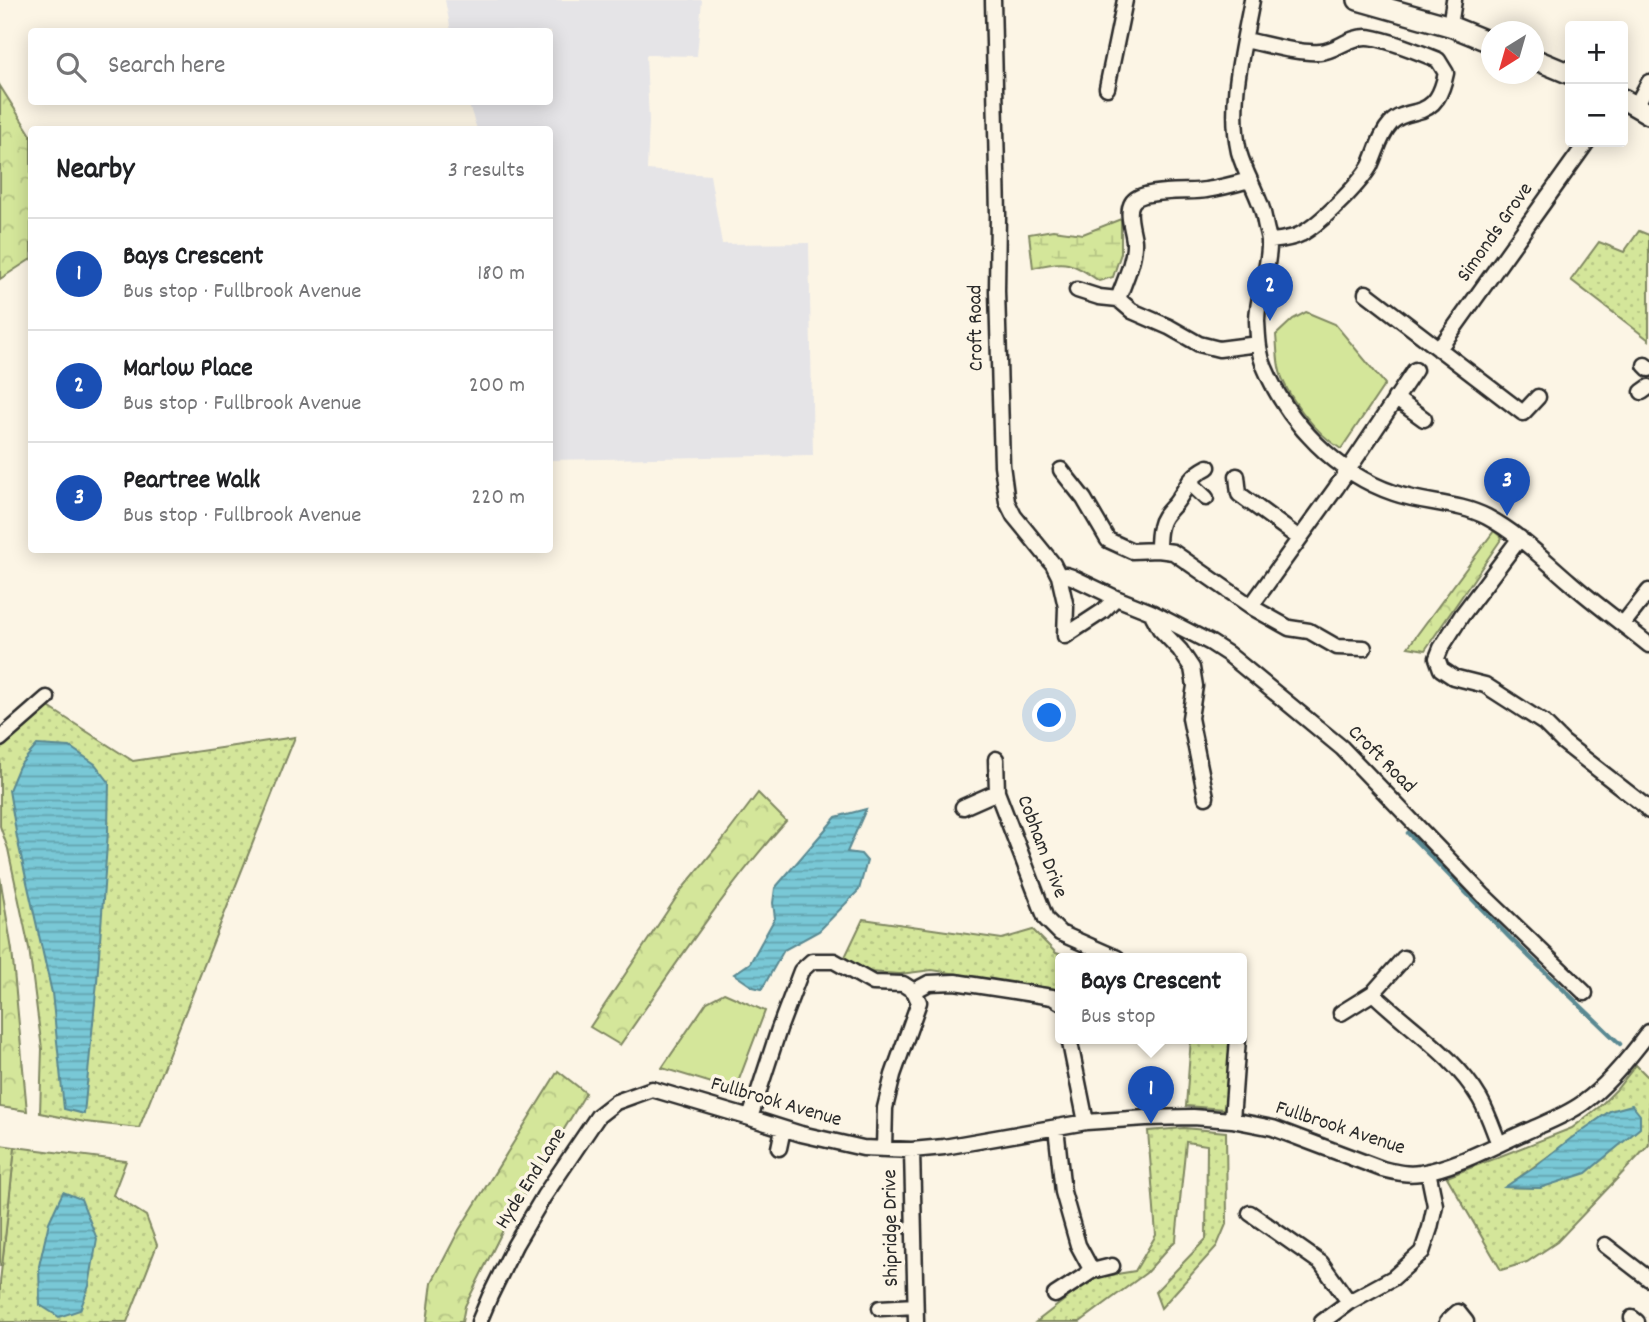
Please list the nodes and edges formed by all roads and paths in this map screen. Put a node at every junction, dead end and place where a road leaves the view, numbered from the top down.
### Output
1 (993, 0) edge
2 (1125, 0) edge
3 (1252, 0) edge
4 (1358, 0) edge
5 (1454, 0) edge
6 (1450, 26) junction
7 (1481, 39) edge
8 (1245, 40) junction
9 (1544, 64) edge
10 (1565, 72) edge
11 (1649, 82) edge
12 (1107, 88) dead end
13 (1636, 106) edge
14 (1583, 147) edge
15 (1249, 180) junction
16 (1269, 241) junction
17 (1077, 290) dead end
18 (1366, 293) dead end
19 (1118, 299) junction
20 (1258, 344) junction
21 (1439, 349) junction
22 (1415, 370) dead end
23 (1538, 397) dead end
24 (1395, 398) junction
25 (1424, 419) dead end
26 (1208, 467) dead end
27 (1061, 470) dead end
28 (1348, 470) junction
29 (1237, 476) dead end
30 (1188, 482) junction
31 (1206, 498) dead end
32 (1299, 538) junction
33 (1520, 538) junction
34 (1157, 550) junction
35 (1059, 576) junction
36 (1649, 591) edge
37 (1116, 598) junction
38 (1251, 606) junction
39 (1150, 612) junction
40 (1623, 624) junction
41 (1649, 645) edge
42 (1364, 648) dead end
43 (47, 698) dead end
44 (0, 739) edge
45 (996, 759) dead end
46 (997, 792) junction
47 (1206, 797) dead end
48 (1648, 806) edge
49 (962, 807) dead end
50 (1105, 953) edge
51 (1404, 958) dead end
52 (914, 991) junction
53 (1373, 993) junction
54 (1585, 993) dead end
55 (1055, 999) edge
56 (1341, 1013) dead end
57 (1649, 1032) edge
58 (1070, 1044) edge
59 (1238, 1044) edge
60 (652, 1089) joint
61 (750, 1118) junction
62 (1232, 1120) junction
63 (1086, 1122) junction
64 (1056, 1127) junction
65 (783, 1129) junction
66 (1499, 1144) junction
67 (779, 1147) dead end
68 (884, 1150) junction
69 (912, 1150) junction
70 (1428, 1171) junction
71 (1250, 1213) dead end
72 (1605, 1245) dead end
73 (1112, 1266) dead end
74 (1092, 1271) junction
75 (1649, 1279) edge
76 (1055, 1295) dead end
77 (1349, 1302) junction
78 (915, 1306) junction
79 (880, 1308) dead end
80 (480, 1322) edge
81 (916, 1322) edge
82 (1322, 1322) edge
83 (1447, 1322) edge
84 (1466, 1322) edge

1 - 35 street, Croft Road
2 - 12 street
3 - 8 street
4 - 6 main road
5 - 6 street
6 - 7 main road
8 - 15 street
8 - 16 street
9 - 10 main road
11 - 13 street
14 - 21 street, Simonds Grove
15 - 16 street
15 - 19 street
16 - 20 street
17 - 19 street
18 - 21 street
19 - 20 street
20 - 28 street
21 - 23 street
22 - 24 street
24 - 25 street
24 - 28 street
26 - 30 street
27 - 34 street
28 - 32 street
28 - 33 street
29 - 32 street
30 - 31 street
30 - 34 street
32 - 38 street
33 - 40 street
33 - 48 street
34 - 38 street
35 - 37 street, Croft Road
35 - 37 street
36 - 40 street
37 - 39 street, Croft Road
38 - 42 street
39 - 47 street
39 - 54 street, Croft Road
40 - 41 street
43 - 44 street
45 - 46 street, Cobham Drive
46 - 49 street, Cobham Drive
46 - 50 street, Cobham Drive
51 - 53 street
52 - 55 street
52 - 61 street
52 - 68 street
53 - 56 street
53 - 66 street
57 - 66 street, Fullbrook Avenue
58 - 63 street
59 - 62 street
60 - 61 street, Fullbrook Avenue
60 - 80 street, Hyde End Lane
61 - 65 street, Fullbrook Avenue
62 - 63 street, Fullbrook Avenue
62 - 70 street, Fullbrook Avenue
63 - 64 street, Fullbrook Avenue
64 - 69 street, Fullbrook Avenue
64 - 74 street
65 - 67 street
65 - 68 street, Fullbrook Avenue
66 - 70 street, Fullbrook Avenue
68 - 69 street, Fullbrook Avenue
69 - 78 street, Shipridge Drive
70 - 77 street
71 - 77 street
72 - 75 street
73 - 74 street
74 - 76 street
77 - 82 street
78 - 79 street, Shipridge Drive
78 - 81 street, Shipridge Drive
83 - 84 street

